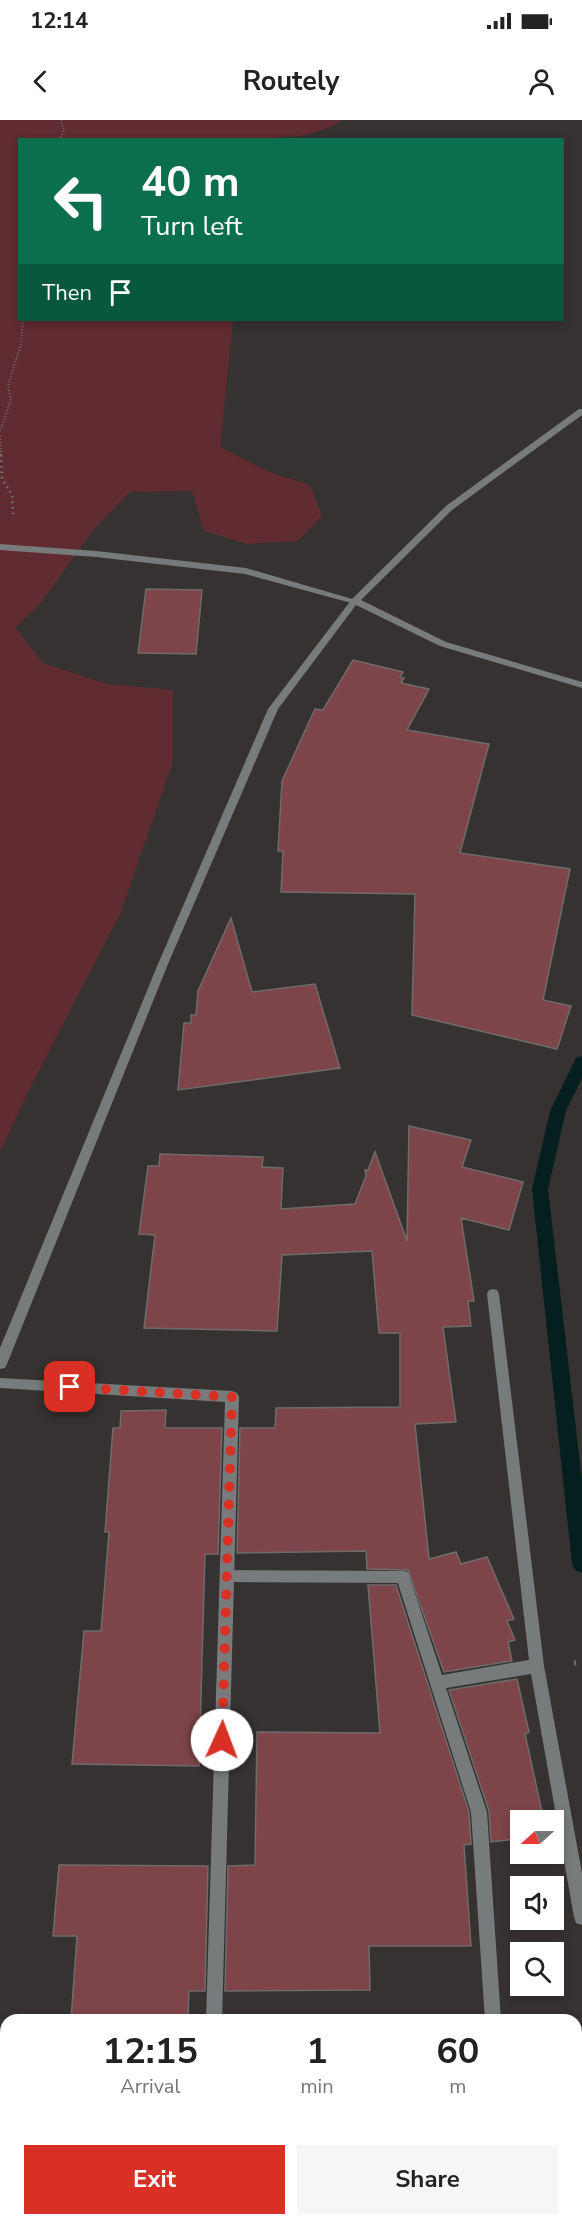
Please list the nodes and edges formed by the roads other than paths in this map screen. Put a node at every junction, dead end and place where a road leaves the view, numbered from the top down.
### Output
1 (582, 411) edge
2 (0, 547) edge
3 (355, 601) junction
4 (582, 685) edge
5 (493, 1293) dead end
6 (0, 1364) edge
7 (0, 1383) edge
8 (227, 1576) junction
9 (537, 1666) junction
10 (437, 1683) junction
11 (582, 1917) edge
12 (214, 2014) edge
13 (493, 2014) edge

1 - 3 street
2 - 3 street
3 - 4 street
3 - 6 street
5 - 9 street
7 - 8 street
8 - 10 street
8 - 12 street
9 - 10 street
9 - 11 street
10 - 13 street

